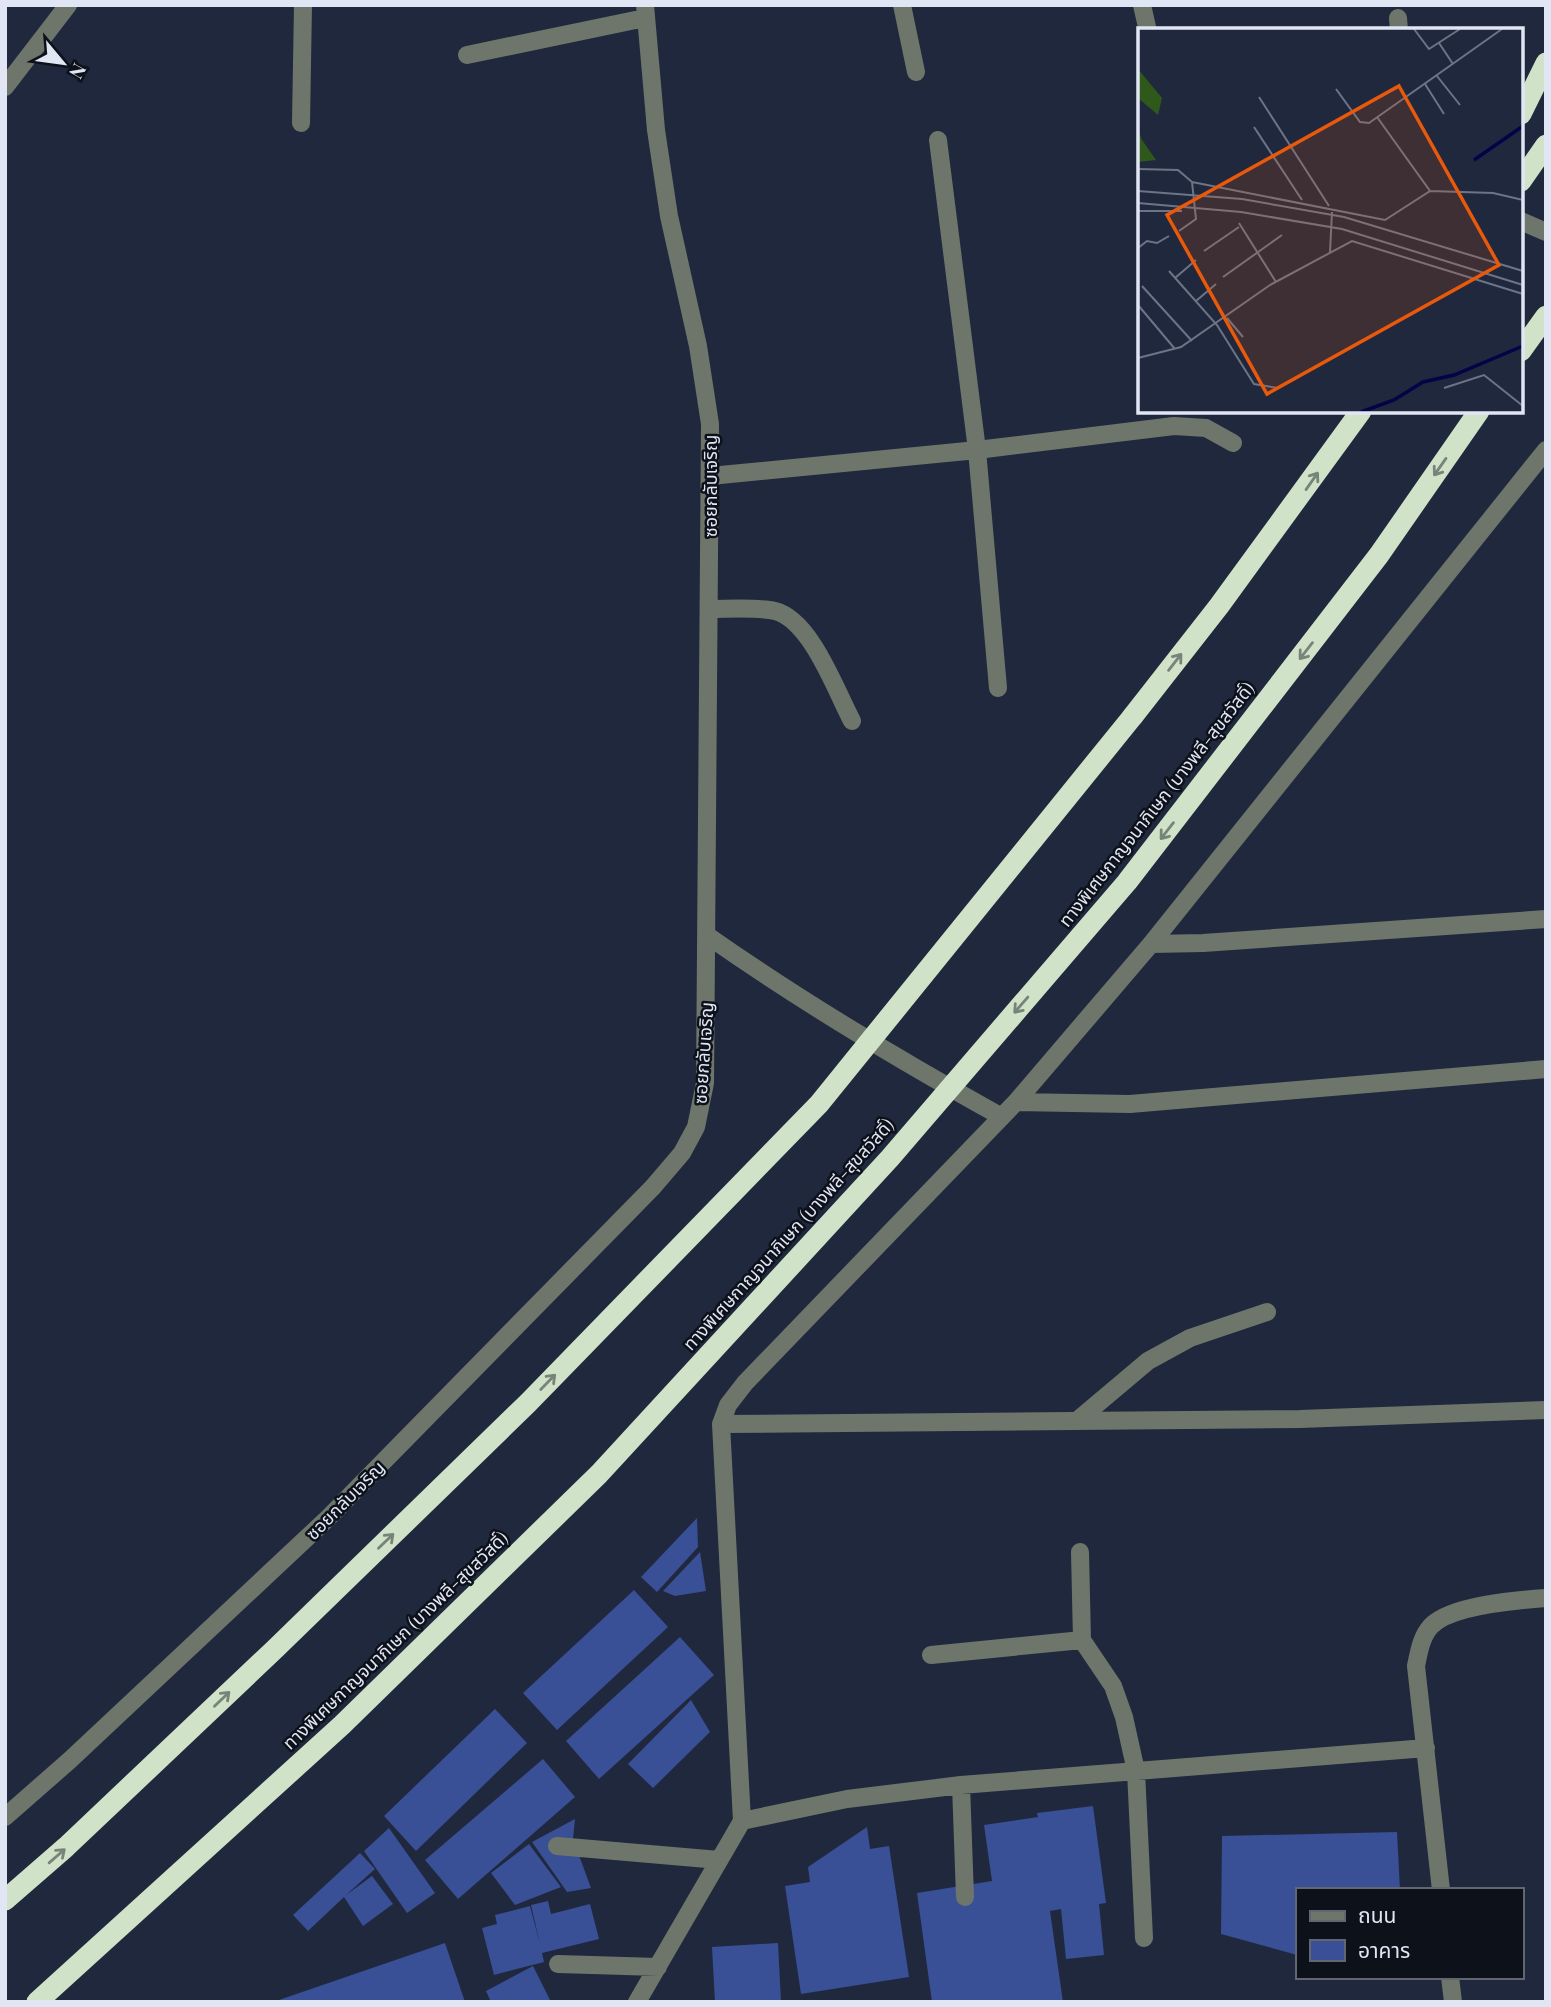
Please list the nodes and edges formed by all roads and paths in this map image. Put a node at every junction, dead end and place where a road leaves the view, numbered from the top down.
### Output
1 (68, 5) edge
2 (303, 5) edge
3 (902, 5) edge
4 (1142, 5) edge
5 (645, 12) edge
6 (1147, 27) dead end
7 (467, 55) dead end
8 (1546, 64) edge
9 (916, 72) dead end
10 (5, 87) edge
11 (1523, 110) edge
12 (301, 123) dead end
13 (938, 140) dead end
14 (1546, 145) edge
15 (1523, 178) edge
16 (1523, 222) edge
17 (1546, 232) edge
18 (1546, 316) edge
19 (1523, 348) edge
20 (1360, 413) edge
21 (1478, 413) edge
22 (1207, 420) edge
23 (1233, 443) dead end
24 (977, 450) junction
25 (1546, 450) edge
26 (710, 476) junction
27 (709, 609) junction
28 (998, 688) dead end
29 (852, 721) dead end
30 (1546, 919) edge
31 (708, 936) junction
32 (1151, 944) junction
33 (1546, 1069) edge
34 (1016, 1102) junction
35 (1002, 1117) junction
36 (1266, 1312) dead end
37 (1546, 1410) edge
38 (1078, 1420) junction
39 (720, 1424) junction
40 (1080, 1552) dead end
41 (1546, 1598) edge
42 (1082, 1640) junction
43 (931, 1655) dead end
44 (1426, 1748) junction
45 (1136, 1771) junction
46 (961, 1785) junction
47 (5, 1817) edge
48 (742, 1821) junction
49 (557, 1846) dead end
50 (719, 1860) junction
51 (1441, 1888) edge
52 (965, 1897) dead end
53 (5, 1900) edge
54 (1144, 1938) dead end
55 (558, 1964) dead end
56 (657, 1967) junction
57 (1450, 1979) edge
58 (37, 2002) edge
59 (637, 2002) edge
60 (1453, 2002) edge

1 - 10 street
2 - 12 street
3 - 9 street
4 - 6 street
5 - 7 street
5 - 26 street, ซอยกลับเจริญ
8 - 11 highway
13 - 24 street
14 - 15 highway
16 - 17 street
18 - 19 highway
53 -> 20 highway, bridge
21 -> 58 highway, ทางพิเศษกาญจนาภิเษก (บางพลี-สุขสวัสดิ์), bridge
22 - 23 street
22 - 24 street
24 - 26 street
24 - 28 street
25 - 32 street
26 - 27 street, ซอยกลับเจริญ
27 - 29 street
27 - 31 street, ซอยกลับเจริญ
30 - 32 street
31 - 35 street
31 - 47 street, ซอยกลับเจริญ
32 - 34 street
33 - 34 street
34 - 35 street
35 - 39 street
36 - 38 street
37 - 38 street
38 - 39 street
39 - 48 street
40 - 42 street
41 - 44 street
42 - 43 street
42 - 45 street
44 - 45 street
44 - 51 street
45 - 46 street
45 - 54 street
46 - 48 street
46 - 52 street
48 - 50 street
49 - 50 street
50 - 56 street
55 - 56 street
56 - 59 street
57 - 60 street

